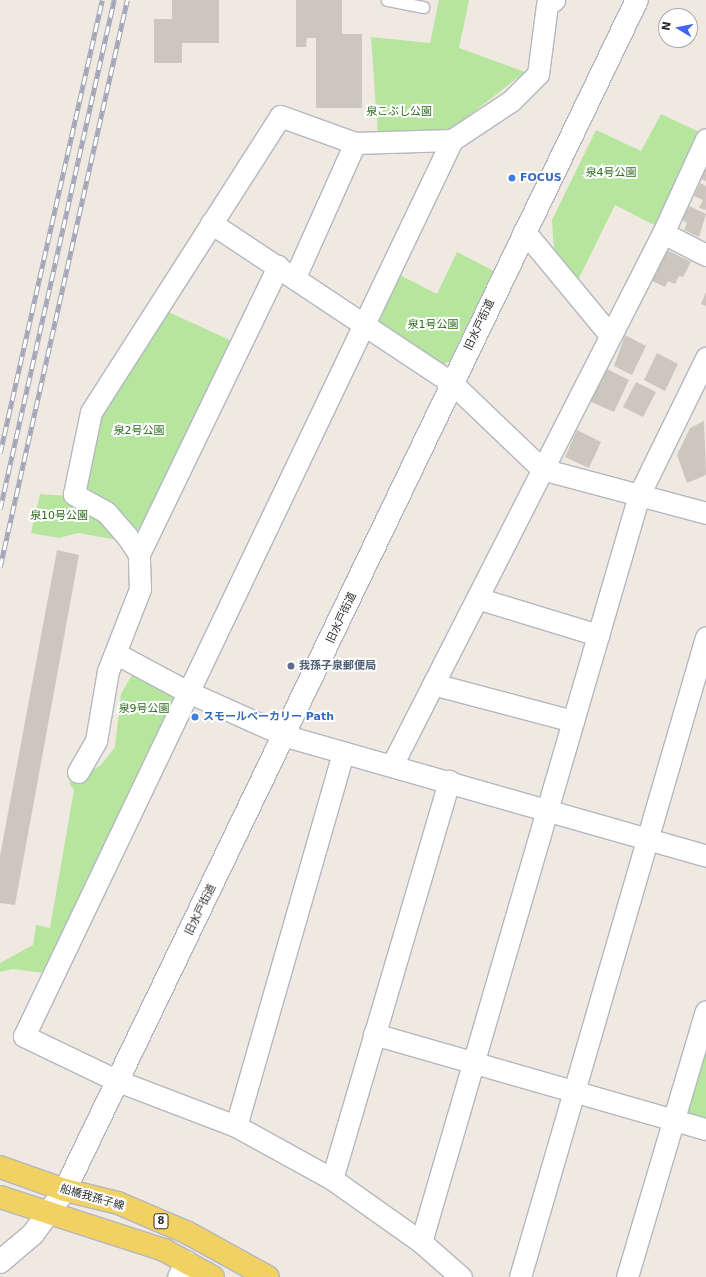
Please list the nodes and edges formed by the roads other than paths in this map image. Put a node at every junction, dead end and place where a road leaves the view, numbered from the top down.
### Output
1 (387, 0) edge
2 (554, 0) edge
3 (637, 0) edge
4 (423, 7) dead end
5 (706, 139) edge
6 (452, 140) junction
7 (355, 143) junction
8 (211, 223) junction
9 (524, 231) junction
10 (662, 233) junction
11 (706, 255) edge
12 (287, 272) junction
13 (365, 325) junction
14 (610, 335) junction
15 (706, 358) edge
16 (453, 384) junction
17 (542, 469) junction
18 (639, 495) junction
19 (706, 513) edge
20 (139, 554) junction
21 (477, 598) junction
22 (598, 635) junction
23 (706, 637) edge
24 (115, 653) junction
25 (433, 684) junction
26 (186, 691) junction
27 (573, 721) junction
28 (286, 736) junction
29 (343, 753) junction
30 (392, 765) junction
31 (78, 772) dead end
32 (449, 781) junction
33 (547, 810) junction
34 (648, 839) junction
35 (706, 856) edge
36 (706, 1011) edge
37 (374, 1034) junction
38 (474, 1062) junction
39 (118, 1081) junction
40 (576, 1092) junction
41 (674, 1120) junction
42 (236, 1126) junction
43 (706, 1129) edge
44 (0, 1168) edge
45 (332, 1179) junction
46 (65, 1190) junction
47 (0, 1197) edge
48 (49, 1213) junction
49 (421, 1242) junction
50 (0, 1262) edge
51 (182, 1269) edge
52 (213, 1277) edge
53 (268, 1277) edge
54 (461, 1277) edge
55 (520, 1277) edge
56 (627, 1277) edge

1 - 4 lane
2 - 6 street
3 - 9 street, 旧水戸街道
5 - 10 street
6 - 7 street
6 - 13 street
7 - 8 street
7 - 12 street
8 - 12 street
8 - 20 street
9 - 14 street
9 - 16 street, 旧水戸街道
10 - 11 street
10 - 14 street
12 - 13 street
12 - 20 street
13 - 16 street
13 - 26 street
14 - 17 street
15 - 18 street
16 - 17 street
16 - 28 street, 旧水戸街道
17 - 18 street
17 - 21 street
18 - 19 street
18 - 22 street
20 - 24 street
21 - 22 street
21 - 25 street
22 - 27 street
23 - 34 street
24 - 26 street
24 - 31 street
25 - 27 street
25 - 30 street
26 - 28 street
26 - 39 street
27 - 33 street
28 - 29 street
28 - 39 street, 旧水戸街道
29 - 30 street
29 - 42 street
30 - 32 street
32 - 33 street
32 - 37 street
33 - 34 street
33 - 38 street
34 - 35 street
34 - 40 street
36 - 41 street
37 - 38 street
37 - 45 street
38 - 40 street
38 - 49 street
39 - 42 street
39 - 46 street, 旧水戸街道
40 - 41 street
40 - 55 street
41 - 43 street
41 - 56 street
42 - 45 street
44 - 46 main road, 船橋我孫子線 / 8
45 - 49 street
46 - 48 street, 旧水戸街道
46 - 53 main road, 船橋我孫子線 / 8
47 - 48 main road, 8
48 - 50 street, 旧水戸街道
48 - 51 main road, 8
49 - 54 street
51 - 52 main road, 8

